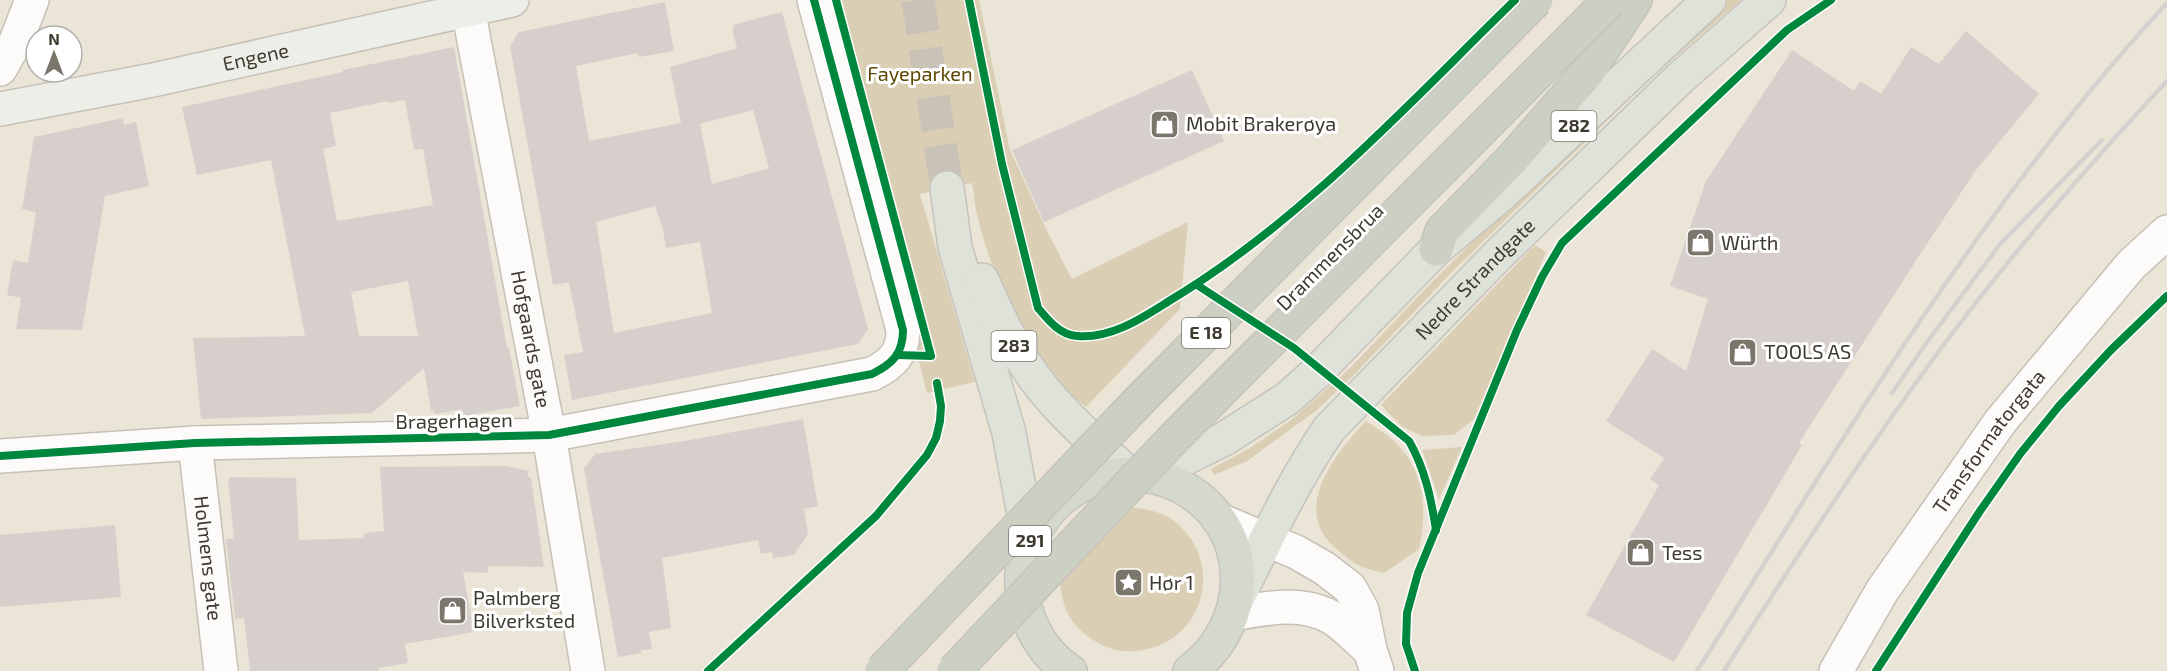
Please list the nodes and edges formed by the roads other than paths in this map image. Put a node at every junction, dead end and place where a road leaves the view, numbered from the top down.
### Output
1 (32, 0) edge
2 (512, 0) edge
3 (814, 0) edge
4 (1536, 0) edge
5 (1610, 0) edge
6 (1635, 0) edge
7 (1708, 0) edge
8 (1768, 0) edge
9 (468, 9) junction
10 (0, 69) edge
11 (0, 75) edge
12 (2, 113) edge
13 (2167, 232) edge
14 (1437, 249) junction
15 (549, 435) junction
16 (195, 443) junction
17 (0, 456) edge
18 (1138, 475) junction
19 (1219, 520) junction
20 (1266, 539) junction
21 (1029, 542) junction
22 (1234, 607) junction
23 (1373, 661) edge
24 (1051, 664) edge
25 (221, 671) edge
26 (588, 671) edge
27 (882, 671) edge
28 (954, 671) edge
29 (1190, 671) edge
30 (1836, 671) edge

1 - 10 street
2 - 9 main road, Engene
3 - 15 street, Bragerhagen
4 - 27 highway, Drammensbrua / E 18, bridge
5 - 28 highway, Drammensbrua / E 18, bridge
6 - 14 highway
7 - 14 main road, Nedre Strandgate / 282
8 - 20 main road, Nedre Strandgate
9 - 12 main road, Engene
9 - 15 street, Hofgaards gate
11 - 12 street
13 - 30 street, Transformatorgata
14 - 18 main road, Nedre Strandgate
15 - 16 street, Bragerhagen
15 - 26 street, Hofgaards gate
16 - 17 street, Bragerhagen
16 - 25 street, Holmens gate
18 - 19 highway, 291
18 - 21 highway, 291
18 - 21 main road, 283
19 - 20 street
19 - 22 highway, 291
20 - 22 main road, Nedre Strandgate
20 - 23 street
21 - 24 highway, 291
22 - 23 street
22 - 29 highway, 291

